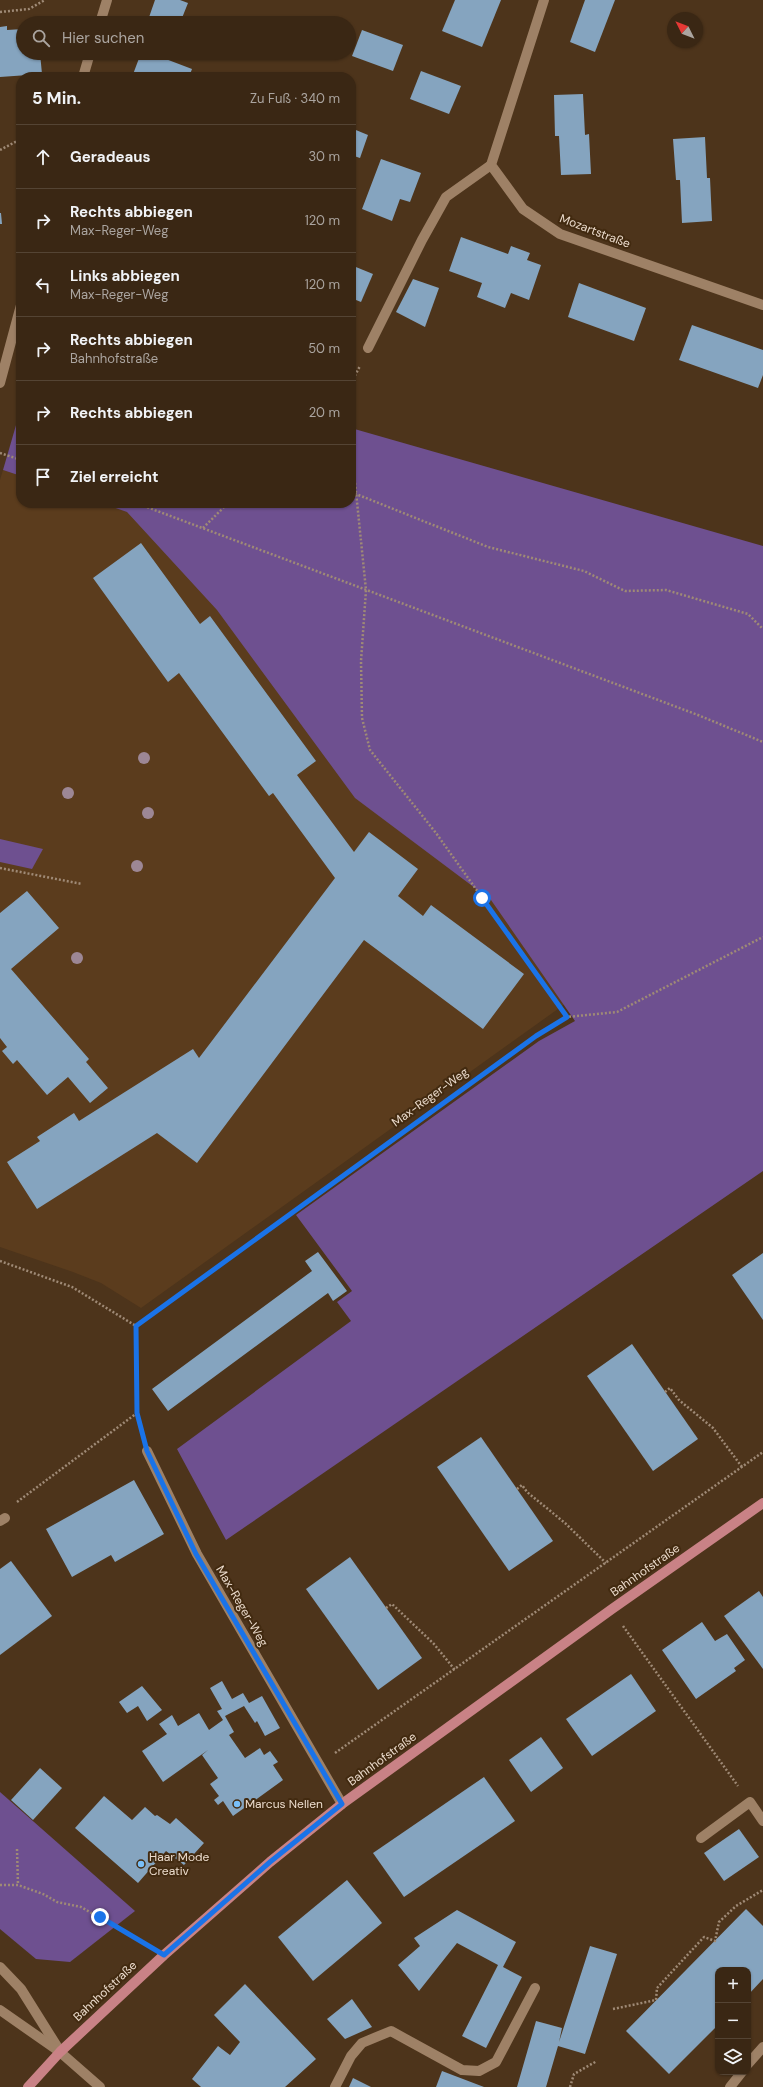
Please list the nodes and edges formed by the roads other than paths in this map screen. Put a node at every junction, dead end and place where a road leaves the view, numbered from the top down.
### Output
1 (107, 0) edge
2 (544, 0) edge
3 (102, 16) edge
4 (88, 60) edge
5 (84, 72) edge
6 (491, 165) junction
7 (763, 305) edge
8 (16, 323) edge
9 (368, 348) dead end
10 (0, 383) edge
11 (147, 1451) road end
12 (763, 1503) edge
13 (342, 1804) junction
14 (763, 1821) edge
15 (701, 1838) dead end
16 (0, 1967) edge
17 (535, 1988) dead end
18 (0, 2010) edge
19 (763, 2047) edge
20 (60, 2052) junction
21 (751, 2061) edge
22 (740, 2075) edge
23 (28, 2087) edge
24 (100, 2087) edge
25 (335, 2087) edge
26 (730, 2087) edge

1 - 3 street
2 - 6 street
4 - 5 street
6 - 7 street, Mozartstraße
6 - 9 street
8 - 10 street
11 - 13 street, Max-Reger-Weg
12 - 13 main road, Bahnhofstraße
13 - 20 main road, Bahnhofstraße
14 - 15 street
16 - 20 street
17 - 25 street
18 - 20 street
19 - 21 street
20 - 23 main road, Bahnhofstraße
20 - 24 street
22 - 26 street

